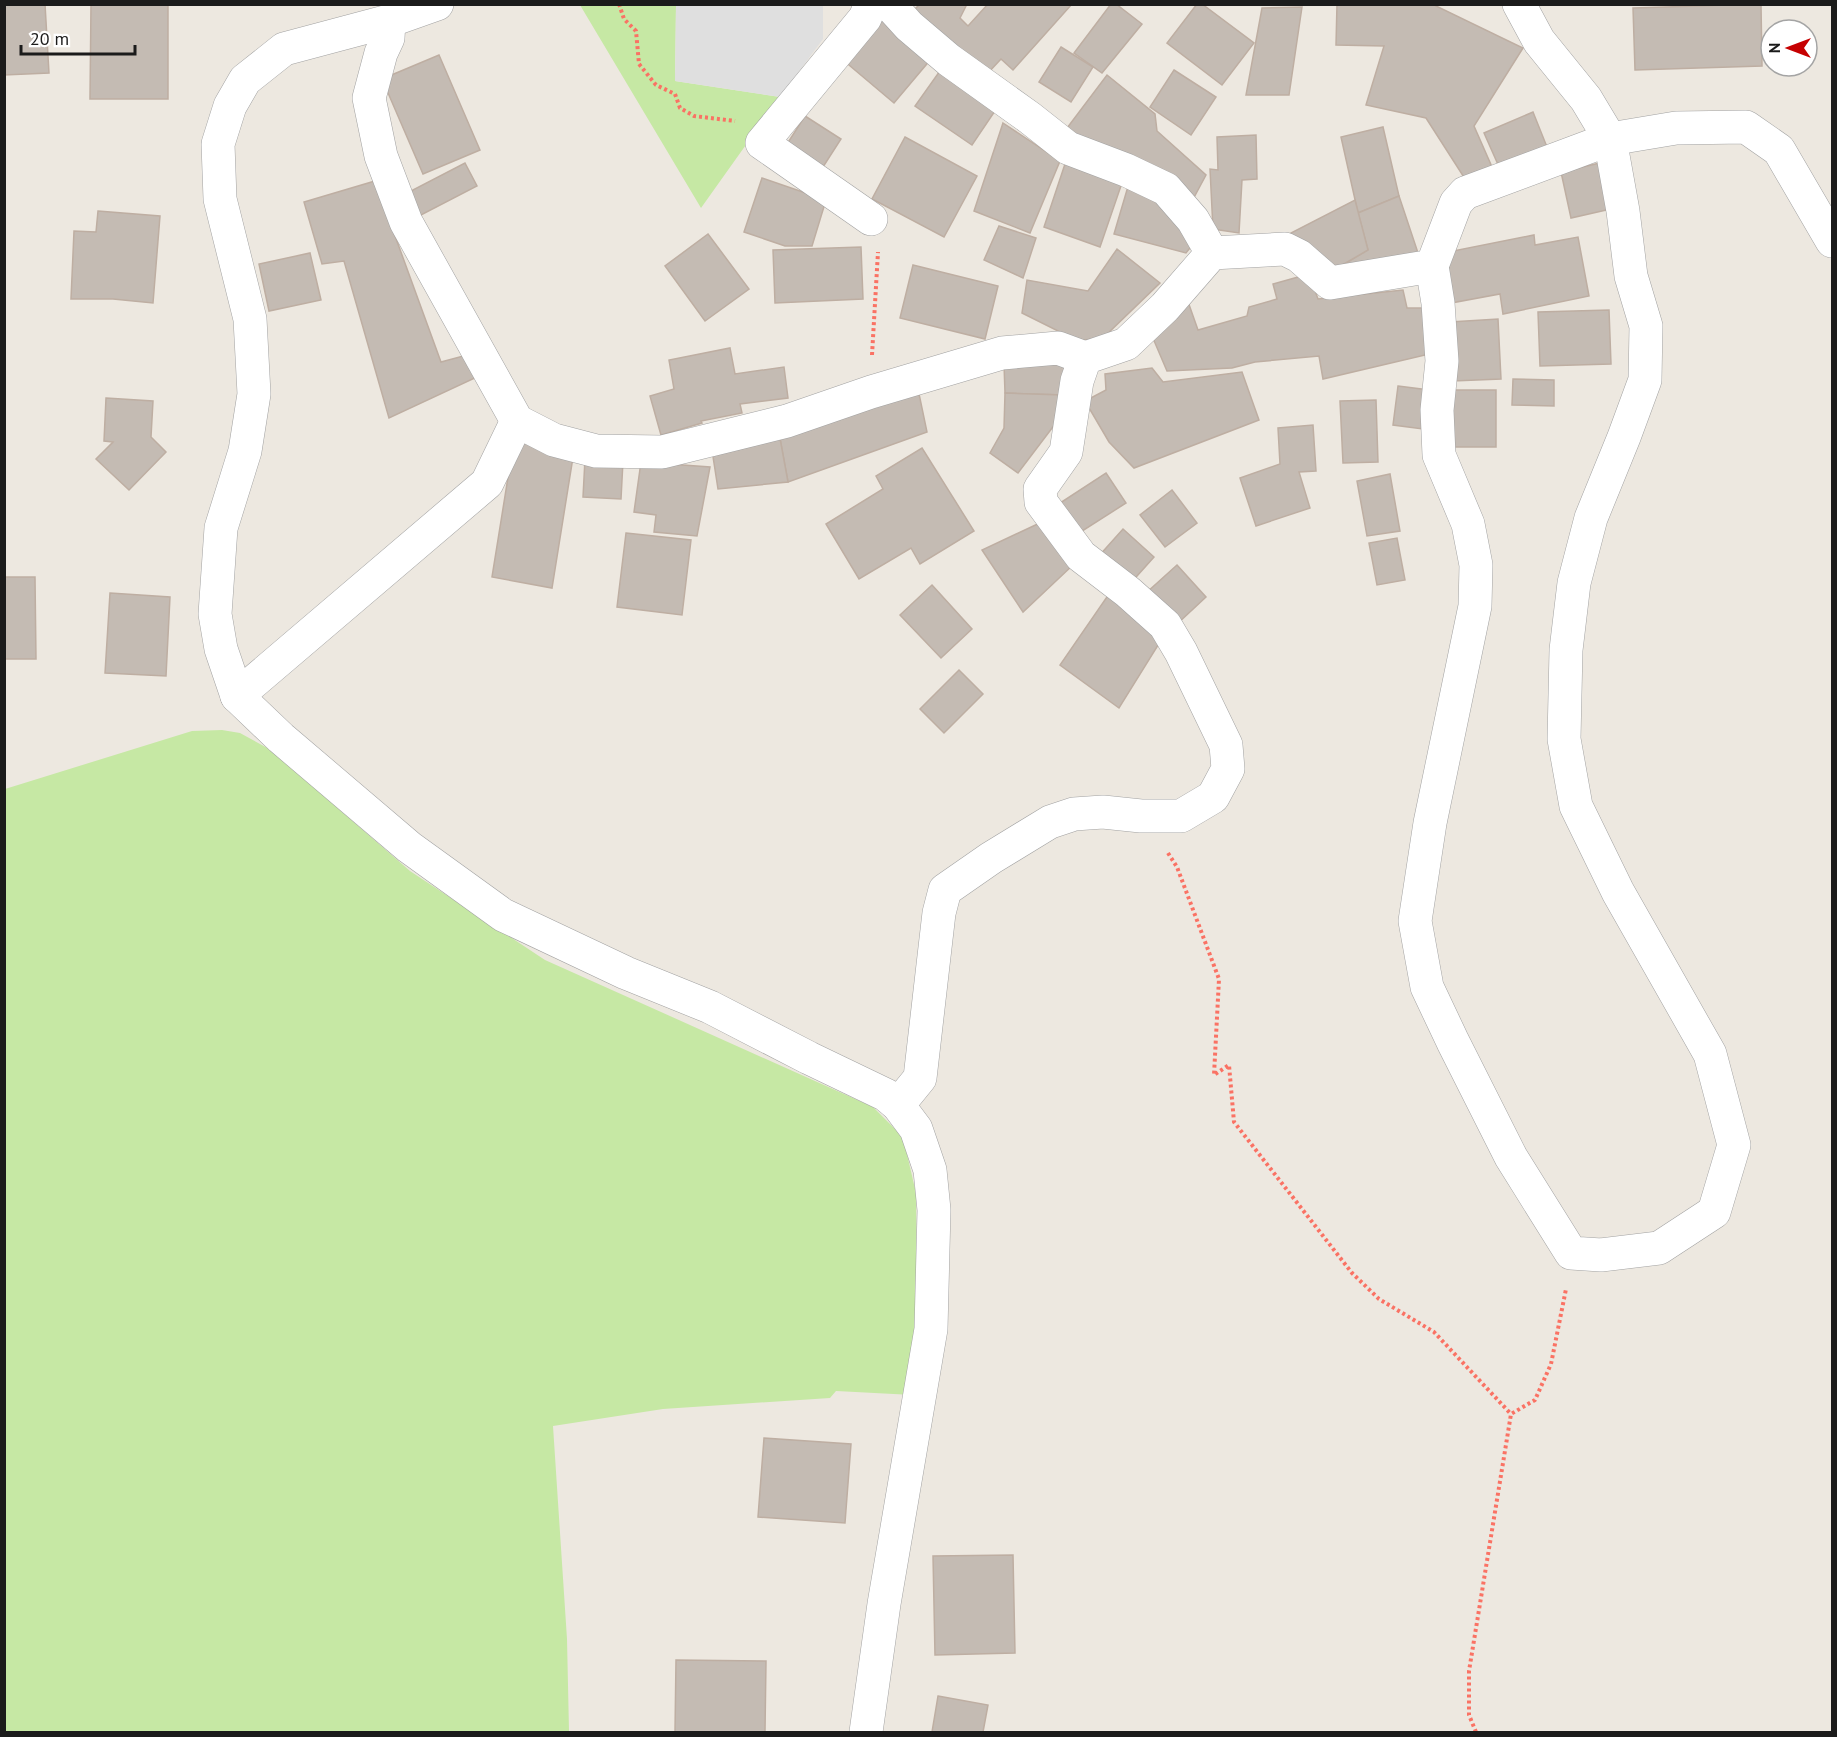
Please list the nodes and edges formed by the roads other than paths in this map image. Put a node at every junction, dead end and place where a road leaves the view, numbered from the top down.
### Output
1 (437, 4) edge
2 (871, 4) edge
3 (889, 4) edge
4 (1519, 4) edge
5 (389, 21) junction
6 (1610, 139) junction
7 (871, 219) road end
8 (1833, 241) edge
9 (1212, 254) junction
10 (1432, 266) junction
11 (1085, 358) junction
12 (517, 421) junction
13 (237, 696) junction
14 (898, 1105) junction
15 (866, 1732) edge

1 - 5 street
2 - 7 street
3 - 9 street
4 - 6 street
5 - 12 street
5 - 13 street
6 - 8 street
6 - 10 street
6 - 10 street
9 - 10 street
9 - 11 street
11 - 12 street
11 - 14 street
12 - 13 street
13 - 14 street
14 - 15 street

